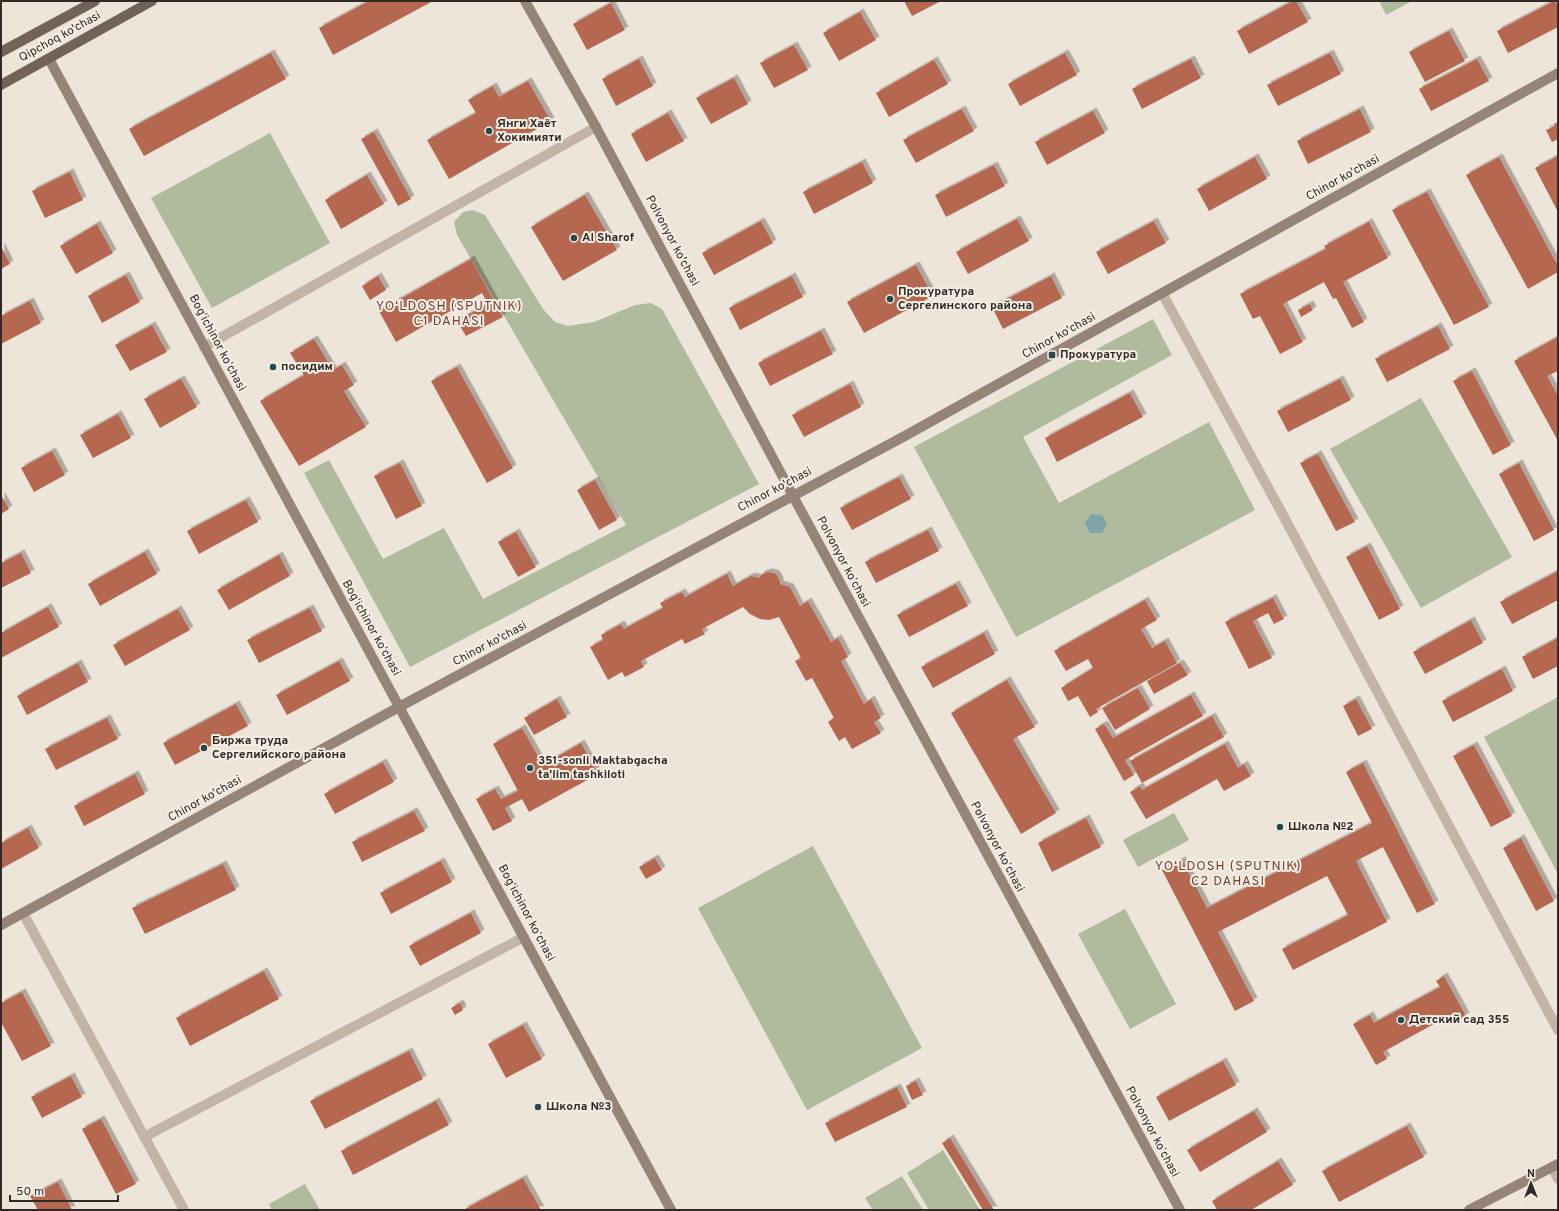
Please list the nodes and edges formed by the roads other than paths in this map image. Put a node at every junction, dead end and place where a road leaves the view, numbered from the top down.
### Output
1 (95, 1) edge
2 (152, 1) edge
3 (525, 1) edge
4 (1, 52) edge
5 (49, 59) junction
6 (1558, 73) edge
7 (1, 85) edge
8 (596, 127) junction
9 (1162, 293) junction
10 (204, 347) junction
11 (793, 496) junction
12 (399, 707) junction
13 (23, 913) junction
14 (1, 925) edge
15 (524, 937) junction
16 (1558, 1030) edge
17 (144, 1136) junction
18 (1555, 1166) edge
19 (1558, 1179) edge
20 (184, 1210) edge
21 (671, 1210) edge
22 (1180, 1210) edge
23 (1469, 1210) edge

1 - 4 main road, Qipchoq ko'chasi
2 - 5 main road, Qipchoq ko'chasi
3 - 8 street, Polvonyor ko'chasi
5 - 7 main road, Qipchoq ko'chasi
5 - 10 street, Bogʻichinor koʻchasi
6 - 9 street, Chinor ko'chasi
8 - 10 street
8 - 11 street, Polvonyor ko'chasi
9 - 11 street, Chinor ko'chasi
9 - 16 street
10 - 12 street, Bogʻichinor koʻchasi
11 - 12 street, Chinor ko'chasi
11 - 22 street, Polvonyor koʻchasi
12 - 13 street, Chinor ko'chasi
12 - 15 street, Bogʻichinor koʻchasi
13 - 14 street, Chinor ko'chasi
13 - 17 street
15 - 17 street
15 - 21 street, Bogʻichinor koʻchasi
17 - 20 street
18 - 19 street
18 - 23 street

